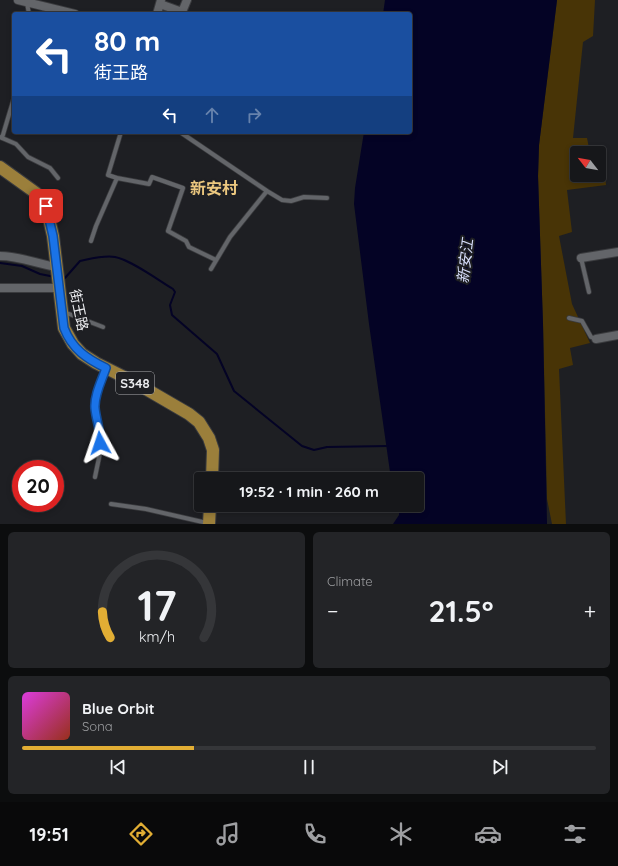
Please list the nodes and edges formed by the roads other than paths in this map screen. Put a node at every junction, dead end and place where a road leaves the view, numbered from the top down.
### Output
1 (18, 0) edge
2 (187, 0) edge
3 (27, 1) edge
4 (160, 2) edge
5 (29, 12) edge
6 (68, 12) edge
7 (158, 12) edge
8 (12, 104) edge
9 (120, 134) edge
10 (183, 134) edge
11 (1, 137) edge
12 (0, 167) edge
13 (58, 178) dead end
14 (117, 178) junction
15 (267, 191) junction
16 (327, 198) dead end
17 (91, 242) dead end
18 (618, 252) edge
19 (0, 256) edge
20 (581, 258) joint
21 (216, 260) junction
22 (57, 268) junction
23 (211, 269) dead end
24 (59, 287) junction
25 (0, 288) edge
26 (589, 292) dead end
27 (62, 311) junction
28 (569, 318) dead end
29 (103, 327) dead end
30 (618, 335) edge
31 (596, 339) joint
32 (106, 368) junction
33 (212, 472) edge
34 (95, 477) dead end
35 (111, 504) dead end
36 (210, 512) edge
37 (209, 524) edge

1 - 3 street
2 - 4 street
3 - 5 lane
3 - 6 street
4 - 7 street
8 - 11 lane
9 - 14 lane
10 - 15 lane
11 - 13 lane
12 - 22 main road, 街王路 / S348
14 - 17 lane
14 - 21 lane
15 - 16 lane
15 - 21 lane
18 - 20 street
19 - 22 street
20 - 26 lane
21 - 23 lane
22 - 24 main road, 街王路 / S348
24 - 25 street
24 - 27 main road, 街王路 / S348
27 - 29 lane
27 - 32 main road, 街王路 / S348
28 - 31 lane
30 - 31 street
32 - 33 main road, 街王路 / S348
32 - 34 lane
35 - 37 lane
36 - 37 main road

